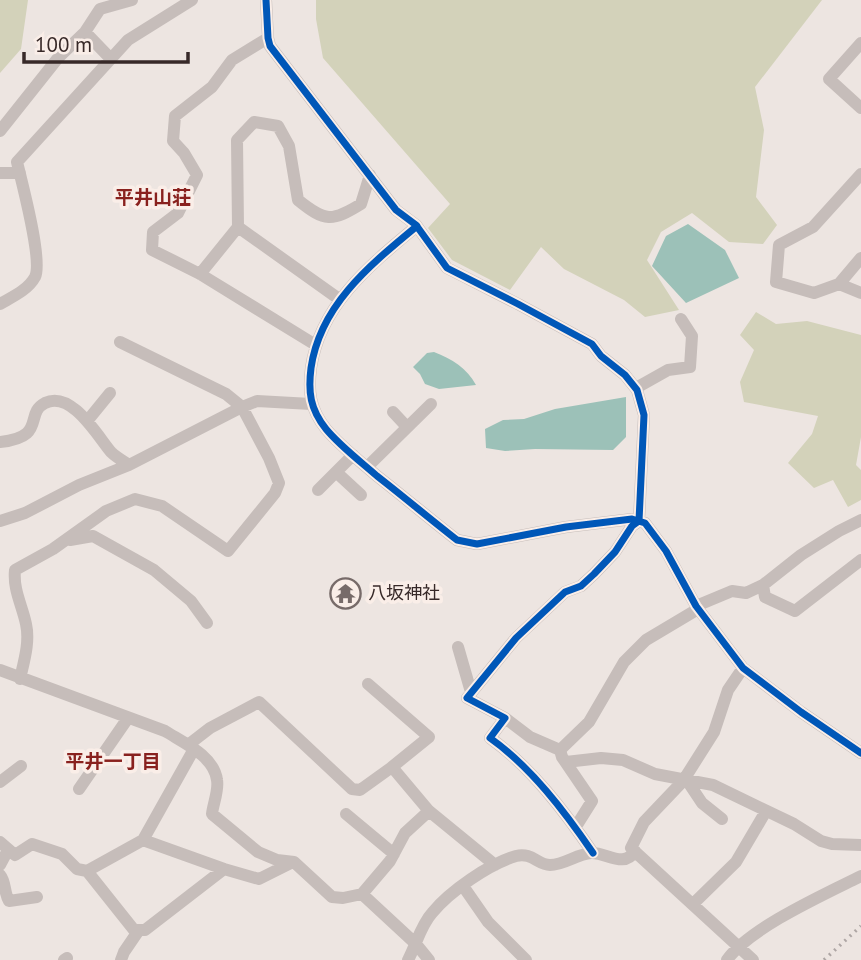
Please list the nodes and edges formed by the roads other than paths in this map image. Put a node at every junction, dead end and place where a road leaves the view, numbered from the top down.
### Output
1 (132, 0) edge
2 (192, 0) edge
3 (266, 0) edge
4 (85, 32) junction
5 (268, 38) junction
6 (861, 43) edge
7 (110, 58) junction
8 (861, 108) edge
9 (0, 131) edge
10 (0, 173) edge
11 (20, 173) junction
12 (861, 174) edge
13 (370, 175) junction
14 (417, 226) junction
15 (238, 228) junction
16 (861, 258) edge
17 (200, 274) junction
18 (839, 284) junction
19 (861, 293) edge
20 (339, 299) junction
21 (0, 304) edge
22 (681, 319) dead end
23 (120, 342) dead end
24 (314, 344) junction
25 (636, 388) junction
26 (110, 393) dead end
27 (312, 404) junction
28 (430, 404) dead end
29 (242, 407) junction
30 (393, 412) dead end
31 (88, 420) junction
32 (407, 427) junction
33 (0, 442) edge
34 (353, 456) junction
35 (129, 466) junction
36 (367, 467) junction
37 (336, 472) junction
38 (318, 490) dead end
39 (360, 495) dead end
40 (861, 520) edge
41 (0, 521) edge
42 (639, 521) junction
43 (63, 542) junction
44 (861, 560) edge
45 (763, 586) junction
46 (697, 607) junction
47 (207, 623) dead end
48 (458, 647) dead end
49 (743, 668) junction
50 (0, 670) edge
51 (20, 679) junction
52 (368, 684) dead end
53 (471, 692) junction
54 (128, 718) junction
55 (505, 719) junction
56 (191, 747) junction
57 (861, 754) edge
58 (563, 756) junction
59 (22, 766) dead end
60 (392, 766) junction
61 (686, 781) junction
62 (0, 782) edge
63 (79, 789) dead end
64 (429, 811) junction
65 (766, 811) junction
66 (346, 814) dead end
67 (722, 819) dead end
68 (575, 828) junction
69 (143, 840) junction
70 (861, 845) edge
71 (4, 846) edge
72 (635, 851) junction
73 (593, 853) junction
74 (394, 854) junction
75 (294, 862) junction
76 (0, 865) edge
77 (495, 865) junction
78 (224, 869) junction
79 (87, 871) junction
80 (0, 875) edge
81 (861, 876) edge
82 (463, 886) junction
83 (362, 894) junction
84 (37, 897) dead end
85 (694, 904) junction
86 (139, 930) junction
87 (416, 944) junction
88 (738, 947) junction
89 (121, 960) edge
90 (408, 960) edge
91 (429, 960) edge
92 (526, 960) edge
93 (727, 960) edge
94 (753, 960) edge

1 - 4 street
2 - 7 street
3 - 5 street
4 - 7 street
4 - 9 street
5 - 13 street
5 - 17 street
6 - 8 street
7 - 11 street
10 - 11 street
11 - 21 street
12 - 18 street
13 - 14 street
13 - 15 street
14 - 20 street
14 - 25 street
15 - 17 street
15 - 20 street
16 - 18 street
17 - 24 street
18 - 19 street
20 - 24 street
22 - 25 street
23 - 29 street
24 - 27 street
25 - 42 street
26 - 31 street
27 - 29 street
27 - 34 street
28 - 32 street
29 - 35 street
29 - 43 street
30 - 32 street
31 - 33 street
31 - 35 street
32 - 36 street
34 - 36 street
34 - 37 street
35 - 41 street
36 - 42 street
37 - 38 street
37 - 39 street
40 - 45 street
42 - 46 street
42 - 53 street
43 - 47 street
43 - 51 street
44 - 45 street
45 - 46 street
46 - 49 street
46 - 58 street
48 - 53 street
49 - 57 street
49 - 61 street
50 - 51 street
51 - 54 street
52 - 60 street
53 - 55 street
54 - 56 street
54 - 63 street
55 - 58 street
55 - 68 street
56 - 60 street
56 - 69 street
56 - 75 street
58 - 61 street
58 - 68 street
59 - 62 street
60 - 64 street
61 - 65 street
61 - 67 street
61 - 72 street
64 - 74 street
64 - 77 street
65 - 70 street
65 - 85 street
66 - 74 street
68 - 73 street
69 - 78 street
69 - 79 street
71 - 76 street
71 - 79 street
72 - 73 street
72 - 85 street
73 - 77 street
74 - 83 street
75 - 78 street
75 - 83 street
77 - 82 street
78 - 86 street
79 - 86 street
80 - 84 street
81 - 88 street
82 - 87 street
82 - 92 street
83 - 87 street
85 - 88 street
86 - 89 street
87 - 90 street
87 - 91 street
88 - 93 street
88 - 94 street

